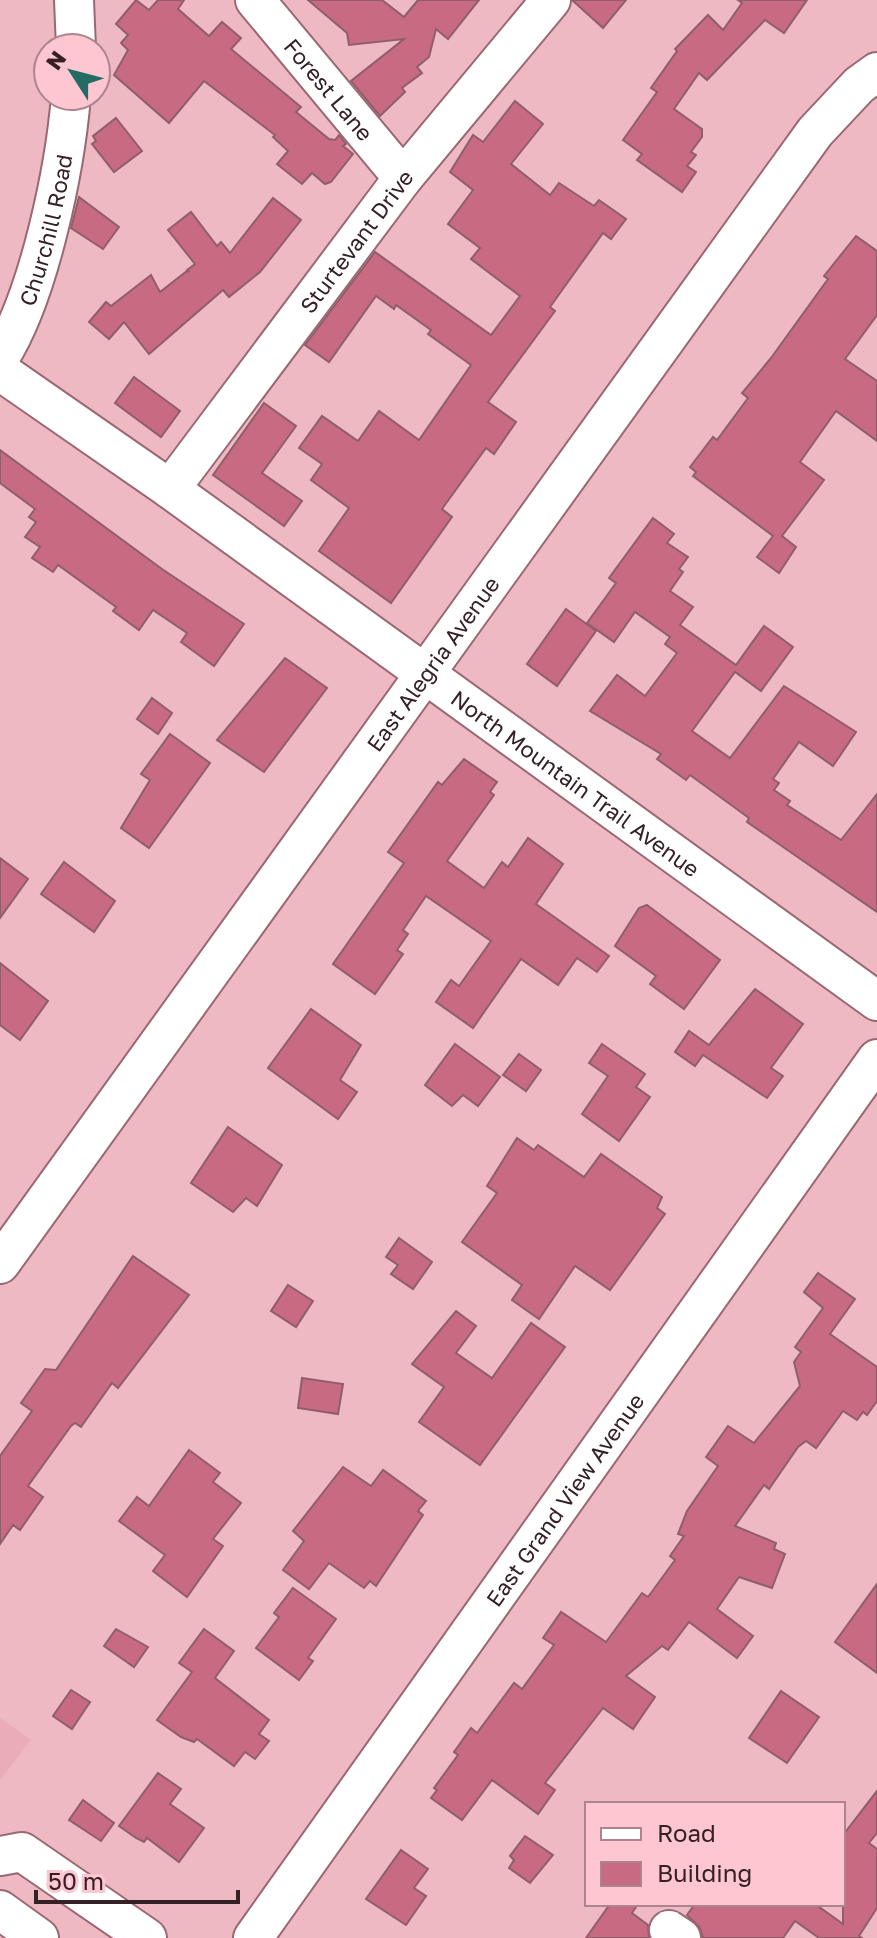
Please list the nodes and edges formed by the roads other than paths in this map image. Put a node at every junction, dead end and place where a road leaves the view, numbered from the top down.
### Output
1 (74, 0) edge
2 (255, 0) edge
3 (535, 7) edge
4 (75, 32) edge
5 (877, 72) edge
6 (68, 112) edge
7 (403, 178) junction
8 (0, 357) edge
9 (0, 371) edge
10 (170, 489) junction
11 (425, 677) junction
12 (877, 1001) edge
13 (877, 1059) edge
14 (0, 1264) edge
15 (0, 1856) edge
16 (0, 1910) edge
17 (39, 1938) edge
18 (147, 1938) edge
19 (253, 1938) edge

1 - 4 street
2 - 7 street, Forest Lane
3 - 7 street, Sturtevant Drive
5 - 11 street, East Alegria Avenue
6 - 8 street, Churchill Road
7 - 10 street, Sturtevant Drive
9 - 10 street, North Mountain Trail Avenue
10 - 11 street, North Mountain Trail Avenue
11 - 12 street, North Mountain Trail Avenue
11 - 14 street, East Alegria Avenue
13 - 19 street, East Grand View Avenue
15 - 18 street
16 - 17 street

